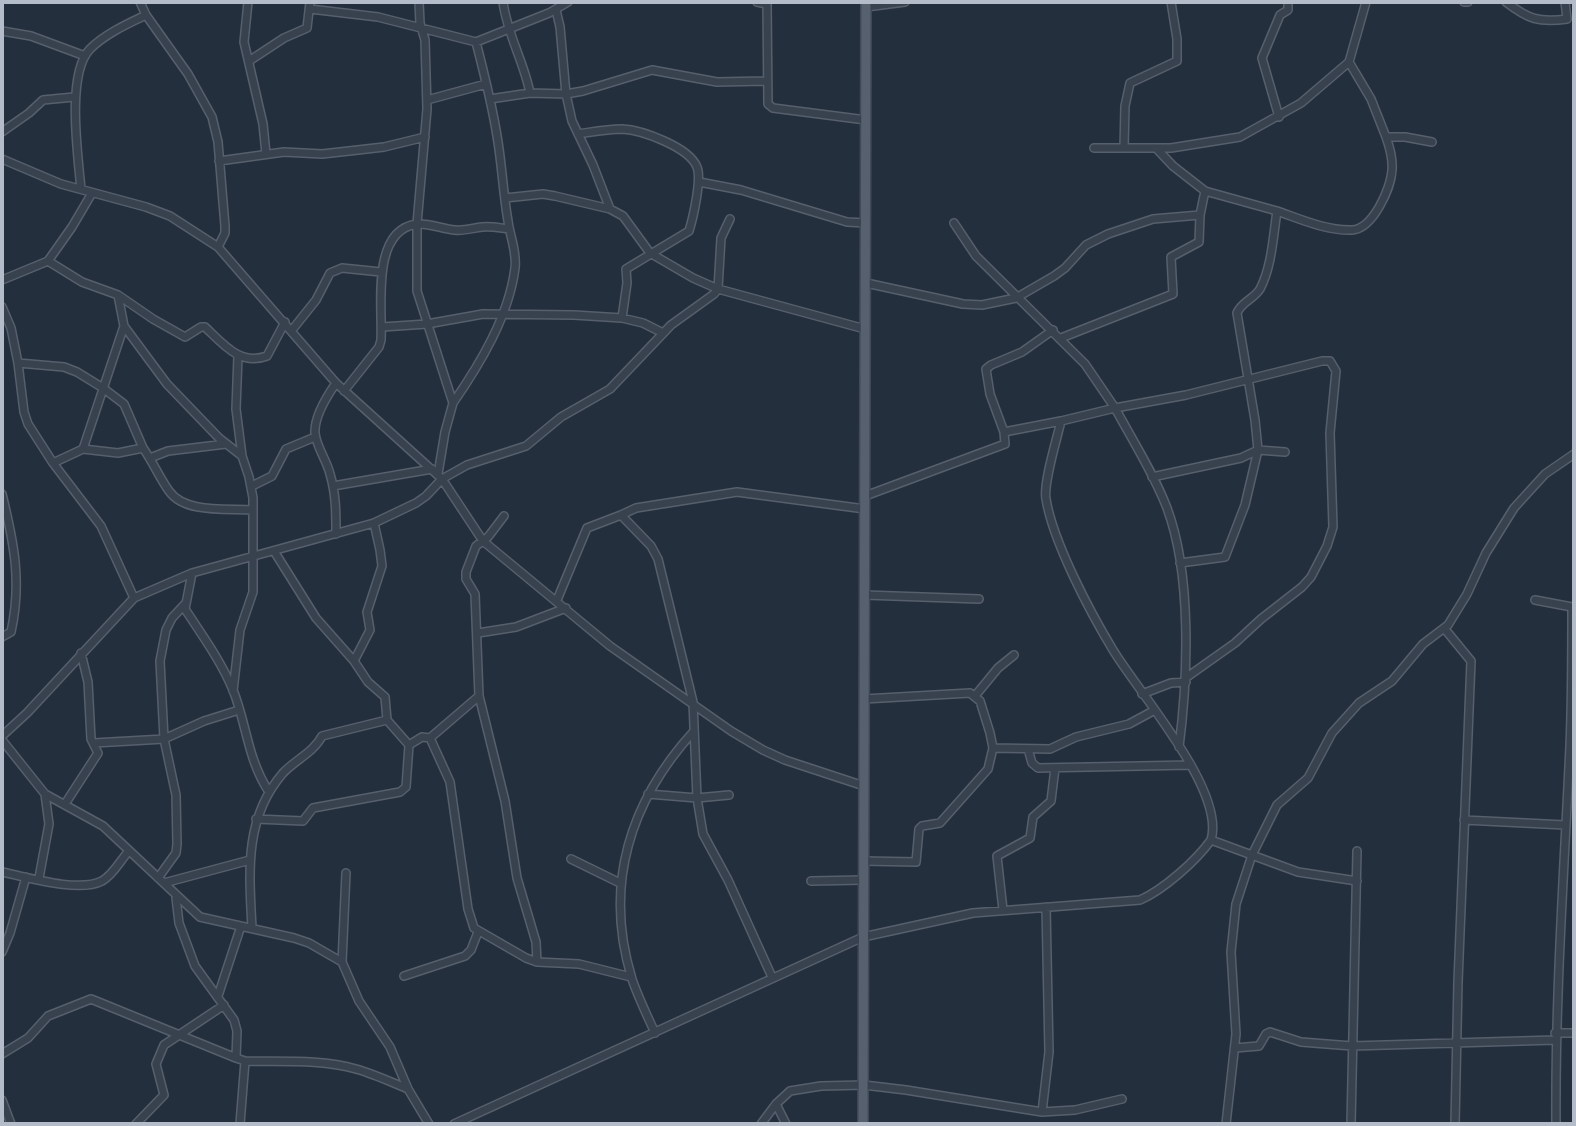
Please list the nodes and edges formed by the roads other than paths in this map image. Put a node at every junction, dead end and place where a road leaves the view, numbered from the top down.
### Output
1 (140, 2) edge
2 (248, 2) edge
3 (419, 2) edge
4 (503, 2) edge
5 (568, 2) edge
6 (757, 2) edge
7 (905, 2) edge
8 (1171, 2) edge
9 (1288, 2) edge
10 (1366, 2) edge
11 (1506, 2) edge
12 (1565, 2) edge
13 (866, 4) edge
14 (310, 5) edge
15 (556, 10) junction
16 (146, 15) junction
17 (421, 29) junction
18 (509, 29) junction
19 (2, 31) edge
20 (476, 42) junction
21 (85, 57) junction
22 (249, 61) junction
23 (1349, 62) junction
24 (766, 81) junction
25 (486, 84) junction
26 (530, 93) junction
27 (566, 94) junction
28 (74, 97) junction
29 (490, 99) junction
30 (427, 100) junction
31 (1279, 117) junction
32 (866, 120) junction
33 (2, 132) edge
34 (578, 134) junction
35 (425, 137) junction
36 (1386, 137) junction
37 (1432, 142) dead end
38 (1094, 148) dead end
39 (1124, 148) junction
40 (1157, 149) junction
41 (266, 154) junction
42 (2, 159) edge
43 (219, 161) junction
44 (699, 182) junction
45 (80, 189) junction
46 (1205, 191) junction
47 (92, 193) junction
48 (505, 198) junction
49 (610, 209) junction
50 (1277, 211) junction
51 (1200, 215) junction
52 (730, 219) dead end
53 (866, 223) junction
54 (954, 223) dead end
55 (417, 224) junction
56 (509, 229) junction
57 (218, 247) junction
58 (650, 253) junction
59 (48, 261) junction
60 (381, 272) junction
61 (2, 280) edge
62 (866, 283) junction
63 (718, 289) junction
64 (118, 295) junction
65 (1016, 298) junction
66 (2, 307) edge
67 (502, 314) junction
68 (622, 318) junction
69 (285, 322) junction
70 (427, 324) junction
71 (124, 326) junction
72 (382, 327) junction
73 (865, 329) junction
74 (292, 330) junction
75 (1053, 330) junction
76 (663, 333) junction
77 (1060, 338) junction
78 (238, 356) junction
79 (18, 363) junction
80 (1248, 380) junction
81 (336, 383) junction
82 (103, 388) junction
83 (344, 391) junction
84 (453, 403) junction
85 (1115, 408) junction
86 (1060, 421) junction
87 (1004, 432) junction
88 (315, 437) junction
89 (226, 444) junction
90 (143, 448) junction
91 (83, 449) junction
92 (1258, 450) junction
93 (1285, 452) dead end
94 (1574, 454) edge
95 (242, 456) junction
96 (150, 458) junction
97 (53, 463) junction
98 (438, 474) junction
99 (1152, 477) junction
100 (251, 486) junction
101 (333, 486) junction
102 (2, 494) edge
103 (865, 496) junction
104 (865, 509) junction
105 (253, 510) junction
106 (621, 515) junction
107 (504, 516) dead end
108 (374, 523) junction
109 (336, 534) junction
110 (483, 541) junction
111 (274, 551) junction
112 (255, 555) junction
113 (1180, 563) junction
114 (192, 573) junction
115 (865, 595) junction
116 (134, 598) junction
117 (979, 599) dead end
118 (557, 600) junction
119 (1535, 600) dead end
120 (185, 604) junction
121 (1573, 607) edge
122 (566, 608) junction
123 (1444, 628) junction
124 (478, 633) junction
125 (2, 637) edge
126 (81, 653) junction
127 (1014, 655) dead end
128 (354, 661) junction
129 (1186, 679) junction
130 (233, 691) junction
131 (1142, 694) junction
132 (479, 696) junction
133 (975, 696) junction
134 (864, 699) junction
135 (692, 702) junction
136 (239, 710) junction
137 (1153, 710) junction
138 (387, 720) junction
139 (694, 731) junction
140 (2, 738) edge
141 (430, 738) junction
142 (164, 739) junction
143 (94, 743) junction
144 (409, 745) junction
145 (1179, 747) junction
146 (993, 748) junction
147 (1028, 749) junction
148 (1191, 765) junction
149 (1055, 768) junction
150 (864, 786) junction
151 (270, 792) junction
152 (45, 793) junction
153 (648, 793) junction
154 (729, 795) dead end
155 (697, 798) junction
156 (65, 804) junction
157 (256, 819) junction
158 (1464, 820) junction
159 (1565, 825) junction
160 (1211, 840) junction
161 (1357, 851) dead end
162 (128, 852) junction
163 (1252, 855) junction
164 (571, 859) dead end
165 (250, 860) junction
166 (864, 861) junction
167 (2, 872) edge
168 (346, 873) dead end
169 (26, 877) junction
170 (39, 878) junction
171 (811, 880) dead end
172 (863, 880) junction
173 (161, 881) junction
174 (1357, 881) junction
175 (620, 883) junction
176 (176, 898) junction
177 (1046, 907) junction
178 (1003, 910) junction
179 (241, 926) junction
180 (252, 928) junction
181 (478, 932) junction
182 (863, 937) junction
183 (2, 952) edge
184 (342, 962) junction
185 (537, 962) junction
186 (404, 976) dead end
187 (631, 977) junction
188 (772, 978) junction
189 (218, 996) junction
190 (224, 1004) junction
191 (655, 1033) junction
192 (1574, 1033) edge
193 (177, 1034) junction
194 (1555, 1036) junction
195 (1457, 1042) junction
196 (1352, 1046) junction
197 (1235, 1048) junction
198 (2, 1054) edge
199 (236, 1058) junction
200 (245, 1061) junction
201 (864, 1085) junction
202 (408, 1089) junction
203 (1122, 1099) dead end
204 (2, 1100) edge
205 (776, 1104) junction
206 (1042, 1112) junction
207 (473, 1115) junction
208 (11, 1124) edge
209 (135, 1124) edge
210 (240, 1124) edge
211 (429, 1124) edge
212 (454, 1124) edge
213 (477, 1124) edge
214 (761, 1124) edge
215 (786, 1124) edge
216 (863, 1124) edge
217 (1226, 1124) edge
218 (1351, 1124) edge
219 (1455, 1124) edge
220 (1556, 1124) edge

1 - 16 street
2 - 22 street
3 - 17 street
4 - 18 street
5 - 15 street
6 - 24 street
7 - 13 street
8 - 39 street
9 - 31 street
10 - 23 street
11 - 12 street
13 - 32 main road
14 - 17 street
14 - 22 street
15 - 18 street
15 - 27 street
16 - 21 street
16 - 43 street
17 - 20 street
17 - 30 street
18 - 20 street
18 - 26 street
19 - 21 street
20 - 25 street
21 - 28 street
22 - 41 street
23 - 31 street
23 - 36 street
24 - 27 street
24 - 32 street
25 - 29 street
25 - 30 street
26 - 27 street
26 - 29 street
27 - 34 street
28 - 33 street
28 - 45 street
29 - 48 street
30 - 35 street
31 - 40 street
32 - 53 main road
34 - 44 street
34 - 49 street
35 - 41 street
35 - 55 street
36 - 37 street
36 - 50 street
38 - 39 street
39 - 40 street
40 - 46 street
41 - 43 street
42 - 45 street
43 - 57 street
44 - 53 street
44 - 58 street
45 - 47 street
46 - 50 street
46 - 51 street
47 - 57 street
47 - 59 street
48 - 49 street
48 - 56 street
49 - 58 street
50 - 80 street
51 - 65 street
51 - 77 street
52 - 63 street
53 - 62 main road
54 - 65 street
55 - 56 street
55 - 60 street
55 - 70 street
56 - 67 street
57 - 69 street
58 - 63 street
58 - 68 street
59 - 61 street
59 - 64 street
60 - 72 street
60 - 74 street
62 - 65 street
62 - 73 main road
63 - 73 street
63 - 76 street
64 - 71 street
64 - 78 street
65 - 75 street
66 - 79 street
67 - 68 street
67 - 70 street
67 - 84 street
68 - 76 street
69 - 74 street
69 - 78 street
70 - 72 street
70 - 84 street
71 - 82 street
71 - 89 street
72 - 83 street
73 - 103 main road
74 - 81 street
75 - 77 street
75 - 87 street
76 - 98 street
77 - 85 street
78 - 95 street
79 - 82 street
79 - 97 street
80 - 85 street
80 - 92 street
80 - 129 street
81 - 83 street
81 - 88 street
82 - 90 street
82 - 91 street
83 - 98 street
84 - 98 street
85 - 86 street
85 - 99 street
86 - 87 street
86 - 131 street
87 - 103 street
88 - 100 street
88 - 101 street
89 - 95 street
89 - 96 street
90 - 91 street
90 - 96 street
91 - 97 street
92 - 93 street
92 - 99 street
92 - 113 street
94 - 123 street
95 - 100 street
96 - 105 street
97 - 116 street
98 - 101 street
98 - 108 street
98 - 110 street
99 - 113 street
100 - 105 street
101 - 109 street
102 - 125 street
103 - 104 main road
104 - 106 street
104 - 115 main road
105 - 112 street
106 - 118 street
106 - 135 street
107 - 110 street
108 - 109 street
108 - 128 street
109 - 111 street
110 - 118 street
110 - 124 street
111 - 112 street
111 - 128 street
112 - 114 street
112 - 130 street
113 - 129 street
114 - 116 street
114 - 120 street
115 - 117 street
115 - 134 main road
116 - 126 street
118 - 122 street
119 - 121 street
120 - 130 street
120 - 142 street
121 - 159 street
122 - 124 street
122 - 135 street
123 - 158 street
123 - 163 street
124 - 132 street
126 - 140 street
126 - 143 street
127 - 133 street
128 - 138 street
129 - 131 street
129 - 145 street
130 - 136 street
131 - 137 street
132 - 141 street
132 - 185 street
133 - 134 street
133 - 146 street
134 - 150 main road
135 - 139 street
135 - 150 street
136 - 142 street
136 - 151 street
137 - 145 street
137 - 147 street
138 - 144 street
138 - 151 street
139 - 153 street
139 - 155 street
140 - 152 street
141 - 144 street
141 - 181 street
142 - 143 street
142 - 173 street
143 - 156 street
144 - 157 street
145 - 148 street
146 - 147 street
146 - 166 street
147 - 149 street
148 - 149 street
148 - 160 street
149 - 178 street
150 - 166 main road
151 - 157 street
152 - 156 street
152 - 170 street
153 - 155 street
153 - 175 street
154 - 155 street
155 - 188 street
156 - 162 street
157 - 165 street
158 - 159 street
158 - 195 street
159 - 194 street
160 - 163 street
160 - 177 street
161 - 174 street
162 - 170 street
162 - 173 street
163 - 174 street
163 - 197 street
164 - 175 street
165 - 173 street
165 - 180 street
166 - 172 main road
167 - 169 street
168 - 184 street
169 - 170 street
169 - 183 street
171 - 172 street
172 - 182 main road
173 - 176 street
174 - 196 street
175 - 187 street
176 - 179 street
176 - 189 street
177 - 178 street
177 - 206 street
178 - 182 street
179 - 180 street
179 - 189 street
180 - 184 street
181 - 185 street
181 - 186 street
182 - 188 street
182 - 201 main road
184 - 202 street
185 - 187 street
187 - 191 street
188 - 191 street
189 - 190 street
190 - 193 street
190 - 199 street
191 - 207 street
192 - 194 street
193 - 198 street
193 - 199 street
193 - 209 street
194 - 195 street
194 - 220 street
195 - 196 street
195 - 219 street
196 - 197 street
196 - 218 street
197 - 217 street
199 - 200 street
200 - 202 street
200 - 210 street
201 - 205 street
201 - 206 street
201 - 216 main road
202 - 211 street
203 - 206 street
204 - 208 street
205 - 214 street
205 - 215 street
207 - 212 street
207 - 213 street

